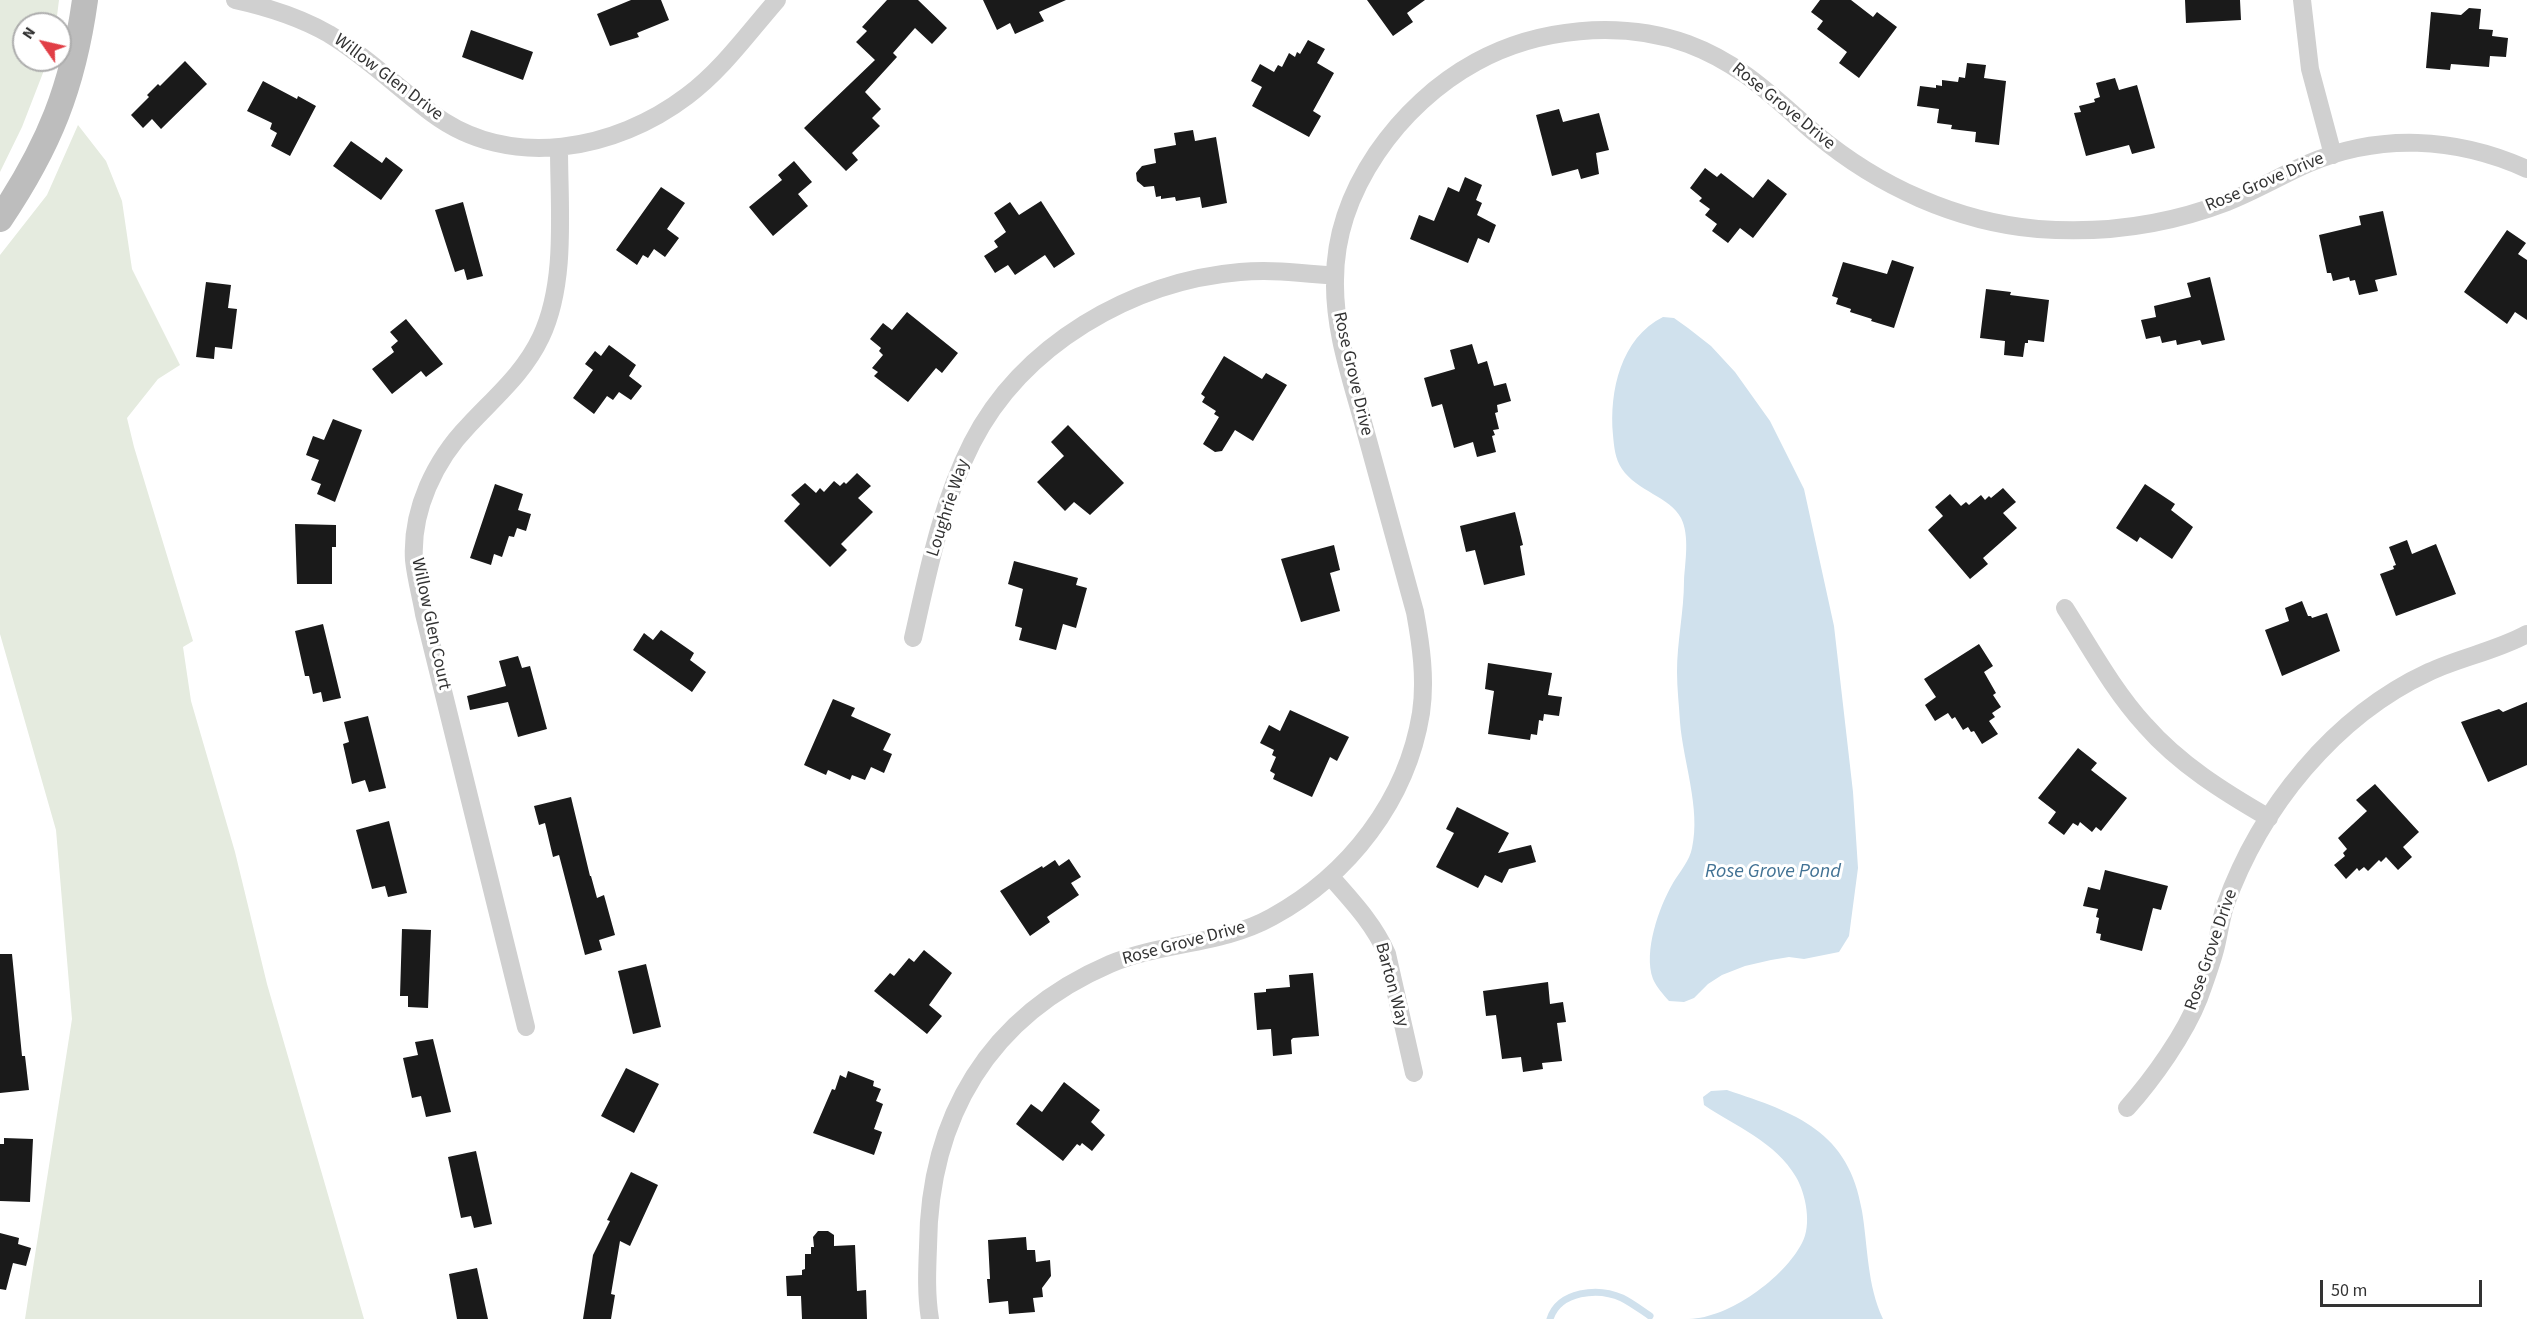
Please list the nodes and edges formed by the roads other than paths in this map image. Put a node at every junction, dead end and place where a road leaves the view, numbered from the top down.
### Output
1 (84, 0) edge
2 (235, 0) edge
3 (777, 0) edge
4 (2302, 0) edge
5 (560, 148) junction
6 (2333, 155) junction
7 (2527, 169) edge
8 (0, 219) edge
9 (1335, 276) junction
10 (2065, 608) dead end
11 (2527, 634) edge
12 (913, 638) dead end
13 (2269, 818) junction
14 (1330, 876) junction
15 (526, 1027) dead end
16 (1414, 1073) dead end
17 (2127, 1108) dead end
18 (930, 1319) edge

1 - 8 street
2 - 5 street, Willow Glen Drive
3 - 5 street, Willow Glen Drive
4 - 6 street
5 - 15 street, Willow Glen Court
6 - 7 street, Rose Grove Drive
6 - 9 street, Rose Grove Drive
9 - 12 street, Loughrie Way
9 - 14 street, Rose Grove Drive
10 - 13 street
11 - 13 street, Rose Grove Drive
13 - 17 street, Rose Grove Drive
14 - 16 street, Barton Way
14 - 18 street, Rose Grove Drive

